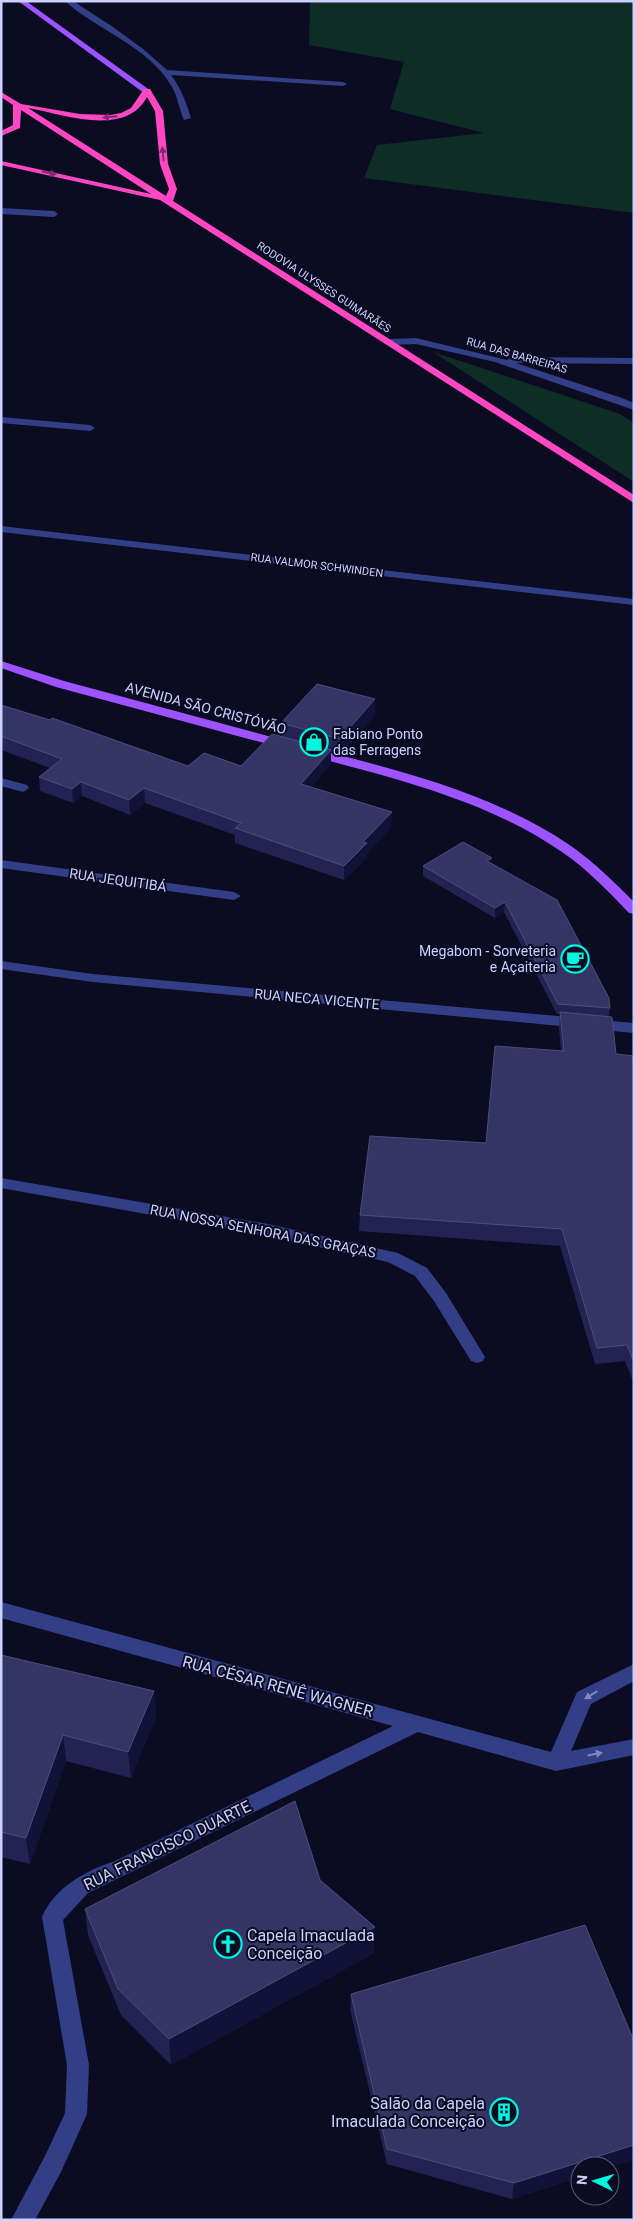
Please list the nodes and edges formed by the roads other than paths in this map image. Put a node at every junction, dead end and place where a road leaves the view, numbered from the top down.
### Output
1 (21, 1) edge
2 (68, 1) edge
3 (164, 72) junction
4 (343, 84) dead end
5 (147, 91) junction
6 (1, 94) edge
7 (18, 104) junction
8 (188, 118) dead end
9 (1, 134) edge
10 (1, 162) edge
11 (169, 201) junction
12 (1, 211) edge
13 (54, 214) dead end
14 (390, 342) junction
15 (498, 360) junction
16 (634, 361) edge
17 (634, 407) edge
18 (1, 420) edge
19 (90, 428) dead end
20 (634, 500) edge
21 (1, 529) edge
22 (634, 602) edge
23 (1, 664) edge
24 (1, 782) edge
25 (23, 788) dead end
26 (1, 864) edge
27 (234, 896) dead end
28 (634, 910) edge
29 (1, 965) edge
30 (634, 1028) edge
31 (1, 1183) edge
32 (477, 1357) dead end
33 (1, 1610) edge
34 (634, 1672) edge
35 (416, 1724) junction
36 (634, 1747) edge
37 (556, 1762) junction
38 (22, 2220) edge

1 - 5 main road
2 - 3 street
3 - 4 street
3 - 8 street
5 -> 7 highway
11 -> 5 highway
6 - 7 highway, RODOVIA ULYSSES GUIMARÃES
7 - 9 highway
7 - 11 highway, RODOVIA ULYSSES GUIMARÃES
10 -> 11 highway
11 - 14 highway, RODOVIA ULYSSES GUIMARÃES
12 - 13 street
14 - 15 street, RUA DAS BARREIRAS
14 - 20 highway, RODOVIA ULYSSES GUIMARÃES
15 - 16 street
15 - 17 street, RUA DAS BARREIRAS
18 - 19 street
21 - 22 street, RUA VALMOR SCHWINDEN
23 - 28 main road, AVENIDA SÃO CRISTÓVÃO
24 - 25 street
26 - 27 street, RUA JEQUITIBÁ
29 - 30 street, RUA NECA VICENTE
31 - 32 street, RUA NOSSA SENHORA DAS GRAÇAS
33 - 35 street, RUA CÉSAR RENÊ WAGNER
34 -> 37 street
35 - 37 street, RUA CÉSAR RENÊ WAGNER
35 - 38 street, RUA FRANCISCO DUARTE
37 -> 36 street

